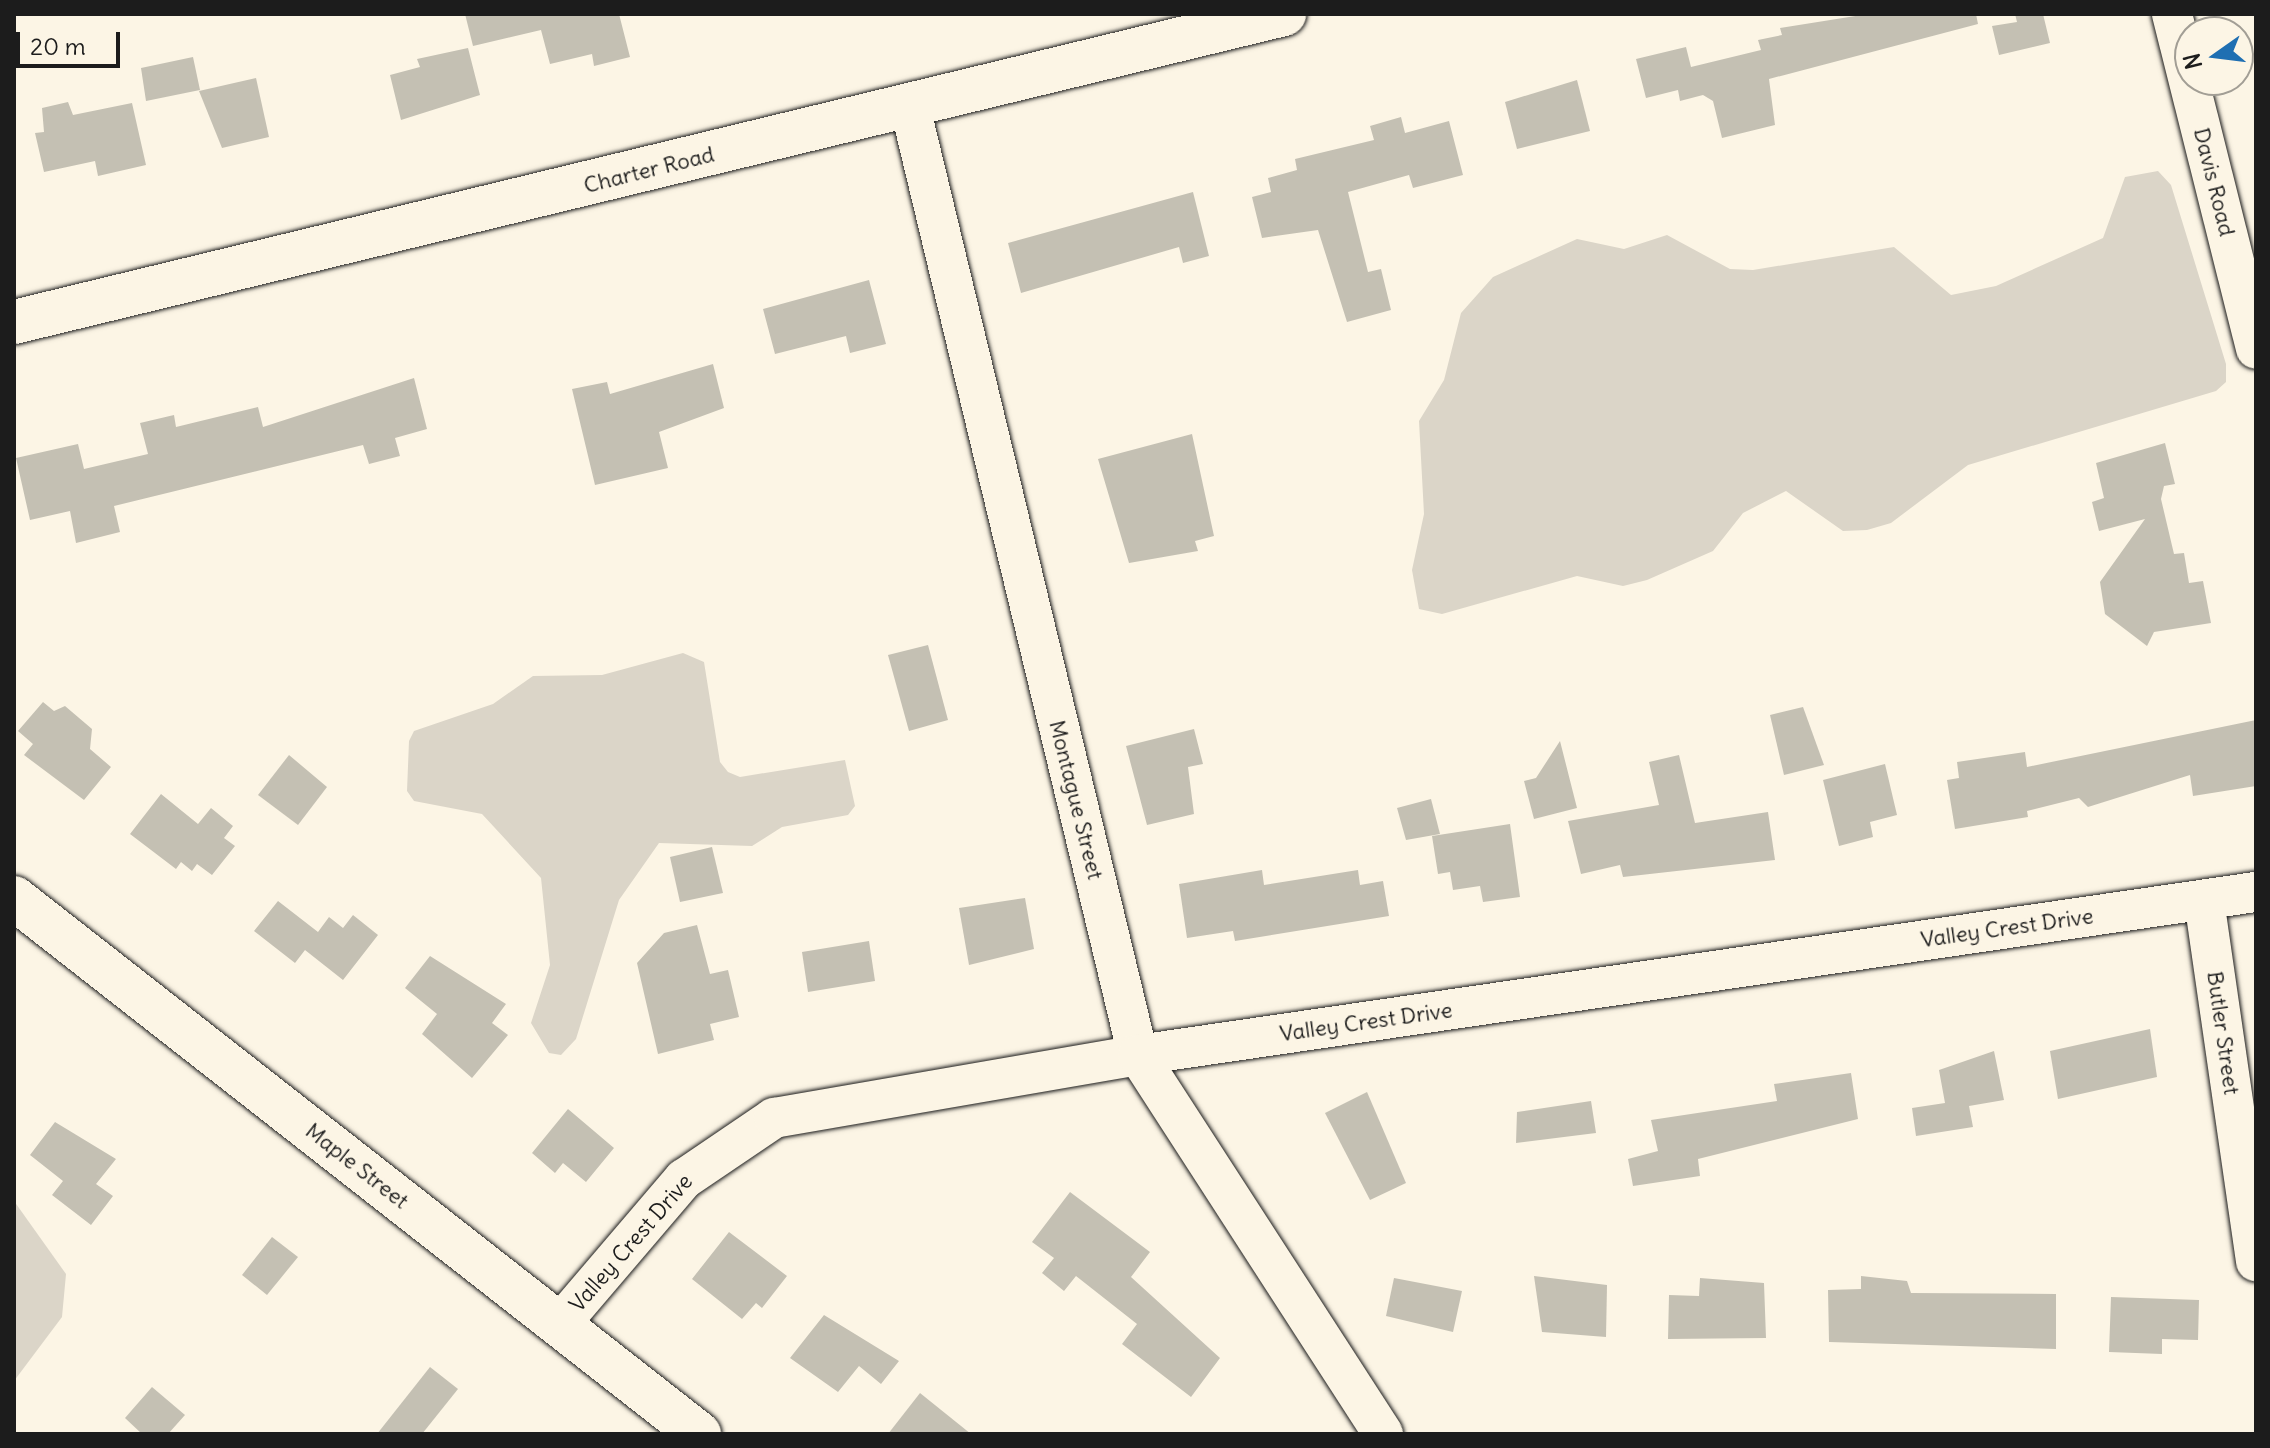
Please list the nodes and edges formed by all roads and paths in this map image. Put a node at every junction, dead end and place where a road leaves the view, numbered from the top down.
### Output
1 (1284, 14) edge
2 (2172, 14) edge
3 (910, 107) junction
4 (14, 322) edge
5 (2256, 349) edge
6 (2256, 892) edge
7 (14, 898) edge
8 (2204, 900) junction
9 (1138, 1055) junction
10 (2256, 1261) edge
11 (560, 1324) junction
12 (699, 1434) edge
13 (1383, 1434) edge

1 - 3 street, Charter Road
2 - 5 street, Davis Road
3 - 4 street, Charter Road
3 - 9 street, Montague Street
6 - 8 street, Valley Crest Drive
7 - 11 street, Maple Street
8 - 9 street, Valley Crest Drive
8 - 10 street, Butler Street
9 - 11 street, Valley Crest Drive
9 - 13 street, Montague Street
11 - 12 street, Maple Street

